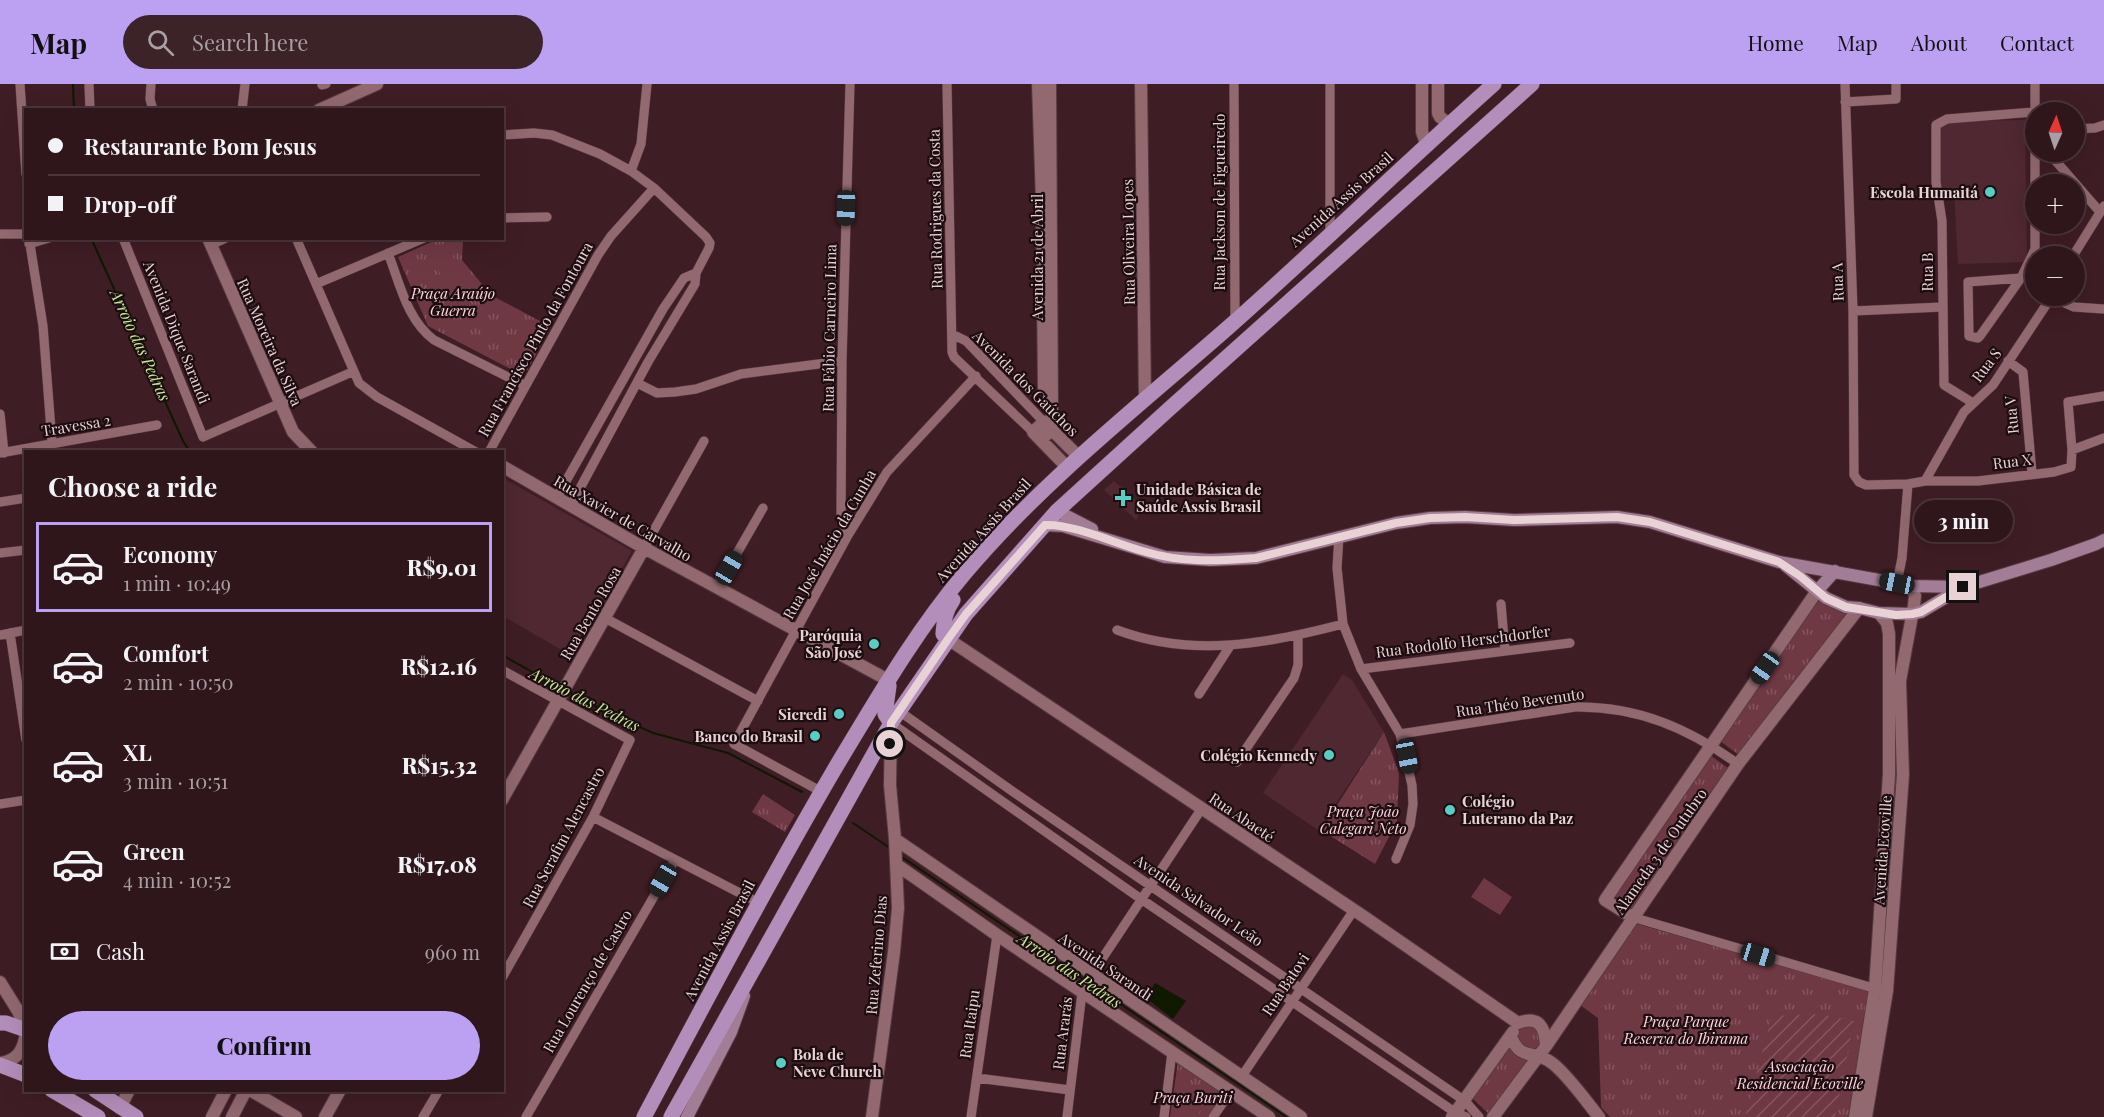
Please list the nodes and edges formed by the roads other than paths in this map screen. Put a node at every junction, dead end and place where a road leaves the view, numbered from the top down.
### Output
1 (20, 84) edge
2 (89, 84) edge
3 (151, 84) edge
4 (245, 84) edge
5 (376, 84) edge
6 (647, 84) edge
7 (850, 84) edge
8 (947, 84) edge
9 (1038, 84) edge
10 (1050, 84) edge
11 (1141, 84) edge
12 (1234, 84) edge
13 (1329, 84) edge
14 (1422, 84) edge
15 (1438, 84) edge
16 (1494, 84) edge
17 (1532, 84) edge
18 (1845, 84) edge
19 (1896, 84) edge
20 (2035, 84) edge
21 (1845, 102) junction
22 (2034, 102) edge
23 (90, 108) edge
24 (152, 108) edge
25 (242, 108) edge
26 (323, 108) edge
27 (2025, 113) edge
28 (1449, 124) junction
29 (2104, 125) edge
30 (2085, 128) edge
31 (504, 135) edge
32 (24, 144) edge
33 (1427, 146) junction
34 (1454, 153) junction
35 (2035, 162) edge
36 (2057, 162) edge
37 (631, 171) junction
38 (654, 188) junction
39 (1047, 201) junction
40 (2102, 209) edge
41 (547, 217) dead end
42 (504, 218) edge
43 (1330, 232) junction
44 (0, 234) edge
45 (24, 234) edge
46 (124, 240) edge
47 (297, 240) edge
48 (419, 240) edge
49 (29, 241) edge
50 (210, 242) edge
51 (2035, 246) edge
52 (2079, 246) edge
53 (388, 253) junction
54 (2025, 270) edge
55 (696, 273) junction
56 (2021, 278) junction
57 (316, 284) junction
58 (2044, 306) edge
59 (2072, 306) edge
60 (1942, 307) junction
61 (663, 309) junction
62 (2104, 309) edge
63 (1853, 311) junction
64 (674, 316) junction
65 (1235, 321) junction
66 (952, 334) junction
67 (636, 356) junction
68 (842, 361) junction
69 (2008, 361) junction
70 (648, 362) junction
71 (352, 372) junction
72 (976, 376) junction
73 (637, 383) junction
74 (524, 386) junction
75 (2104, 396) edge
76 (1145, 399) junction
77 (279, 403) junction
78 (1973, 403) junction
79 (0, 414) edge
80 (157, 425) dead end
81 (1047, 426) junction
82 (1037, 436) junction
83 (2104, 438) edge
84 (704, 441) dead end
85 (1133, 442) junction
86 (53, 447) edge
87 (24, 450) edge
88 (28, 450) edge
89 (310, 450) edge
90 (472, 450) edge
91 (490, 450) edge
92 (2072, 450) junction
93 (2, 453) edge
94 (1073, 462) junction
95 (504, 467) edge
96 (2032, 473) junction
97 (1856, 478) joint
98 (1925, 481) junction
99 (1908, 484) junction
100 (557, 497) junction
101 (24, 498) edge
102 (0, 502) edge
103 (571, 505) junction
104 (763, 508) dead end
105 (1058, 511) junction
106 (1019, 514) junction
107 (1045, 525) junction
108 (1339, 536) junction
109 (847, 537) junction
110 (2104, 540) edge
111 (1125, 546) junction
112 (644, 548) junction
113 (24, 550) edge
114 (0, 553) edge
115 (1779, 562) junction
116 (965, 573) junction
117 (1832, 575) junction
118 (1897, 583) junction
119 (1912, 586) junction
120 (1963, 587) junction
121 (717, 588) junction
122 (1817, 591) junction
123 (1836, 603) junction
124 (1501, 604) dead end
125 (1859, 608) junction
126 (1879, 613) junction
127 (1912, 614) junction
128 (605, 618) junction
129 (1343, 624) junction
130 (24, 630) edge
131 (1117, 630) dead end
132 (796, 631) junction
133 (10, 633) junction
134 (0, 635) edge
135 (1298, 636) junction
136 (948, 639) junction
137 (1570, 643) dead end
138 (1230, 646) junction
139 (1505, 651) junction
140 (1361, 669) junction
141 (504, 671) edge
142 (888, 680) junction
143 (1198, 694) dead end
144 (558, 699) junction
145 (758, 701) junction
146 (895, 717) junction
147 (24, 727) edge
148 (1400, 734) junction
149 (1712, 745) junction
150 (1237, 762) dead end
151 (1738, 764) junction
152 (1889, 774) junction
153 (1903, 775) junction
154 (1012, 791) junction
155 (822, 792) junction
156 (504, 796) edge
157 (24, 800) edge
158 (1004, 803) junction
159 (0, 804) edge
160 (1202, 808) junction
161 (593, 816) junction
162 (895, 842) junction
163 (675, 860) junction
164 (1396, 860) dead end
165 (897, 862) junction
166 (1150, 885) junction
167 (1141, 899) junction
168 (759, 903) junction
169 (1354, 910) junction
170 (1632, 917) junction
171 (996, 935) junction
172 (755, 966) junction
173 (504, 974) edge
174 (0, 982) edge
175 (1087, 984) junction
176 (1300, 987) junction
177 (1881, 990) junction
178 (1291, 1002) junction
179 (0, 1023) edge
180 (1518, 1023) junction
181 (24, 1026) edge
182 (1543, 1027) junction
183 (1558, 1028) junction
184 (24, 1030) edge
185 (1511, 1036) junction
186 (24, 1045) edge
187 (1542, 1051) junction
188 (1173, 1052) junction
189 (0, 1064) edge
190 (24, 1074) edge
191 (1242, 1076) junction
192 (977, 1078) junction
193 (1070, 1090) junction
194 (1230, 1091) junction
195 (55, 1092) edge
196 (98, 1092) edge
197 (128, 1092) edge
198 (225, 1092) edge
199 (247, 1092) edge
200 (252, 1092) edge
201 (339, 1092) edge
202 (438, 1092) edge
203 (1465, 1101) junction
204 (120, 1108) junction
205 (1458, 1116) edge
206 (98, 1117) edge
207 (136, 1117) edge
208 (212, 1117) edge
209 (232, 1117) edge
210 (296, 1117) edge
211 (326, 1117) edge
212 (423, 1117) edge
213 (526, 1117) edge
214 (644, 1117) edge
215 (671, 1117) edge
216 (687, 1117) edge
217 (872, 1117) edge
218 (971, 1117) edge
219 (1067, 1117) edge
220 (1164, 1117) edge
221 (1213, 1117) edge
222 (1269, 1117) edge
223 (1300, 1117) edge
224 (1479, 1117) edge
225 (1493, 1117) edge
226 (1599, 1117) edge
227 (1855, 1117) edge
228 (1866, 1117) edge

1 - 32 street
2 - 23 street
3 - 24 street
4 - 25 street
5 - 26 street
6 - 37 street
7 - 68 street, Rua Fábio Carneiro Lima
8 - 66 street, Rua Rodrigues da Costa
9 - 39 street, Avenida 21 de Abril
10 - 39 street, Avenida 21 de Abril
11 - 76 street, Rua Oliveira Lopes
12 - 65 street, Rua Jackson de Figueiredo
13 - 43 street
14 - 33 street
15 - 28 street
16 - 28 main road, Avenida Assis Brasil
17 - 34 main road
18 - 21 street, Rua A
19 - 21 street
20 - 22 street
21 - 63 street, Rua A
27 - 60 street, Rua B
28 - 33 main road, Avenida Assis Brasil
29 - 30 street
31 - 37 street
33 - 34 main road
33 - 43 main road, Avenida Assis Brasil
34 - 85 main road
35 - 51 street
36 - 40 street
37 - 38 street
38 - 55 street
38 - 74 street, Rua Francisco Pinto da Fontoura
39 - 81 street, Avenida 21 de Abril
40 - 52 street
41 - 42 street
43 - 65 main road, Avenida Assis Brasil
44 - 45 street
46 - 77 street, Avenida Dique Sarandi
47 - 57 street
48 - 53 street
49 - 86 street
50 - 77 street, Rua Moreira da Silva
53 - 57 street
53 - 74 street
54 - 56 street
55 - 61 street
55 - 64 street
56 - 56 street
57 - 71 street
58 - 69 street, Rua S
59 - 62 street
60 - 63 street
60 - 78 street, Rua B
61 - 64 street
61 - 67 street
63 - 97 street, Rua A
64 - 70 street
65 - 76 main road, Avenida Assis Brasil
66 - 72 street, Avenida dos Gaúchos
66 - 81 street, Avenida dos Gaúchos
67 - 70 street
67 - 100 street
68 - 73 street
68 - 109 street, Rua Fábio Carneiro Lima
69 - 78 street, Rua S
69 - 96 street, Rua V
70 - 73 street
71 - 77 street
71 - 90 street
72 - 82 street, Avenida dos Gaúchos
72 - 109 street, Rua José Inácio da Cunha
73 - 103 street
74 - 91 street, Rua Francisco Pinto da Fontoura
75 - 92 street
76 - 85 main road
76 - 94 main road, Avenida Assis Brasil
77 - 89 street, Rua Moreira da Silva
78 - 98 street, Rua S
79 - 93 street
80 - 86 street, Travessa 2
81 - 82 street
81 - 94 street, Avenida dos Gaúchos
82 - 94 street, Avenida dos Gaúchos
83 - 92 street
84 - 112 street, Rua Bento Rosa
85 - 105 main road
86 - 88 street, Travessa 2
87 - 93 street, Travessa 2
92 - 96 street, Rua X
94 - 106 main road, Avenida Assis Brasil
95 - 100 street, Rua Xavier de Carvalho
96 - 98 street, Rua X
97 - 99 street, Rua X
98 - 99 street, Rua X
99 - 118 street
100 - 103 street, Rua Xavier de Carvalho
101 - 102 street
103 - 112 street, Rua Xavier de Carvalho
104 - 121 street
105 - 106 main road
105 - 107 main road
105 - 111 main road
106 - 116 main road, Avenida Assis Brasil
107 - 111 main road
107 - 136 main road
108 - 111 main road
108 - 115 main road
108 - 129 street
109 - 132 street, Rua José Inácio da Cunha
110 - 120 main road
112 - 121 street, Rua Xavier de Carvalho
112 - 128 street, Rua Bento Rosa
113 - 114 street
115 - 117 main road
115 - 122 main road
116 - 136 main road
116 - 142 main road, Avenida Assis Brasil
117 - 118 main road
117 - 122 main road
117 - 123 main road
118 - 119 main road
119 - 120 main road
119 - 127 street, Avenida Ecoville
120 - 127 main road
121 - 132 street, Rua Xavier de Carvalho
122 - 123 main road
122 - 149 street, Alameda 3 de Outubro
123 - 125 main road
124 - 139 street
125 - 126 main road
125 - 151 street, Alameda 3 de Outubro
126 - 127 main road
126 - 152 street, Avenida Ecoville
127 - 153 street, Avenida Ecoville
128 - 144 street, Rua Bento Rosa
128 - 145 street
129 - 135 street
129 - 140 street
130 - 133 street
131 - 138 street
132 - 142 street, Rua Xavier de Carvalho
132 - 145 street, Rua José Inácio da Cunha
133 - 134 street
133 - 147 street
135 - 138 street
135 - 150 street
136 - 146 main road
136 - 160 street, Rua Abaeté
137 - 139 street, Rua Rodolfo Herschdorfer
138 - 143 street
139 - 140 street, Rua Rodolfo Herschdorfer
140 - 148 street
141 - 144 street
142 - 146 main road
142 - 155 main road, Avenida Assis Brasil
144 - 156 street, Rua Bento Rosa
144 - 161 street, Rua Serafim Alencastro
145 - 155 street, Rua José Inácio da Cunha
146 - 154 street, Avenida Salvador Leão
146 - 158 street, Avenida Salvador Leão
146 - 162 street, Rua Zeferino Dias
146 - 172 main road
148 - 149 street, Rua Théo Bevenuto
148 - 164 street
149 - 151 street, Rua Théo Bevenuto
149 - 170 street, Alameda 3 de Outubro
151 - 170 street, Alameda 3 de Outubro
152 - 153 street
152 - 177 street, Avenida Ecoville
153 - 177 street, Avenida Ecoville
154 - 158 street
154 - 166 street, Avenida Salvador Leão
155 - 168 main road, Avenida Assis Brasil
157 - 159 street
158 - 167 street, Avenida Salvador Leão
160 - 166 street, Rua Ararás
160 - 169 street, Rua Abaeté
161 - 163 street
161 - 173 street, Rua Serafim Alencastro
162 - 165 street, Rua Zeferino Dias
162 - 175 street, Avenida Sarandi
163 - 168 street
163 - 213 street, Rua Lourenço de Castro
165 - 171 street, Avenida Sarandi
165 - 217 street, Rua Zeferino Dias
166 - 167 street, Rua Ararás
166 - 176 street, Avenida Salvador Leão
167 - 175 street, Rua Ararás
167 - 178 street, Avenida Salvador Leão
168 - 214 main road, Avenida Assis Brasil
169 - 176 street, Rua Batovi
169 - 180 street, Rua Abaeté
170 - 177 street
170 - 183 street, Alameda 3 de Outubro
171 - 175 street, Avenida Sarandi
171 - 192 street, Rua Itaipu
172 - 215 main road
172 - 216 main road
174 - 181 street
175 - 188 street, Avenida Sarandi
175 - 191 street, Avenida Sarandi
175 - 193 street, Rua Ararás
176 - 178 street, Rua Batovi
176 - 203 street, Avenida Salvador Leão
177 - 227 street, Avenida Ecoville
177 - 228 street, Avenida Ecoville
178 - 191 street, Rua Batovi
178 - 205 street, Avenida Salvador Leão
179 - 184 main road
180 - 182 street
180 - 185 street
182 - 183 street
182 - 187 street
183 - 187 street, Alameda 3 de Outubro
185 - 187 street
185 - 203 street
186 - 189 street
187 - 225 street, Alameda 3 de Outubro
187 - 226 street
188 - 194 street, Avenida Sarandi
188 - 220 street
189 - 190 main road
191 - 223 street, Avenida Sarandi
192 - 193 street
192 - 218 street, Rua Itaipu
193 - 219 street, Rua Ararás
194 - 221 street
194 - 222 street, Avenida Sarandi
195 - 206 main road
196 - 204 main road
197 - 204 street
198 - 208 street
199 - 209 street
200 - 210 street
201 - 211 street
202 - 212 street
203 - 205 street
203 - 224 street, Avenida Salvador Leão
204 - 207 main road

